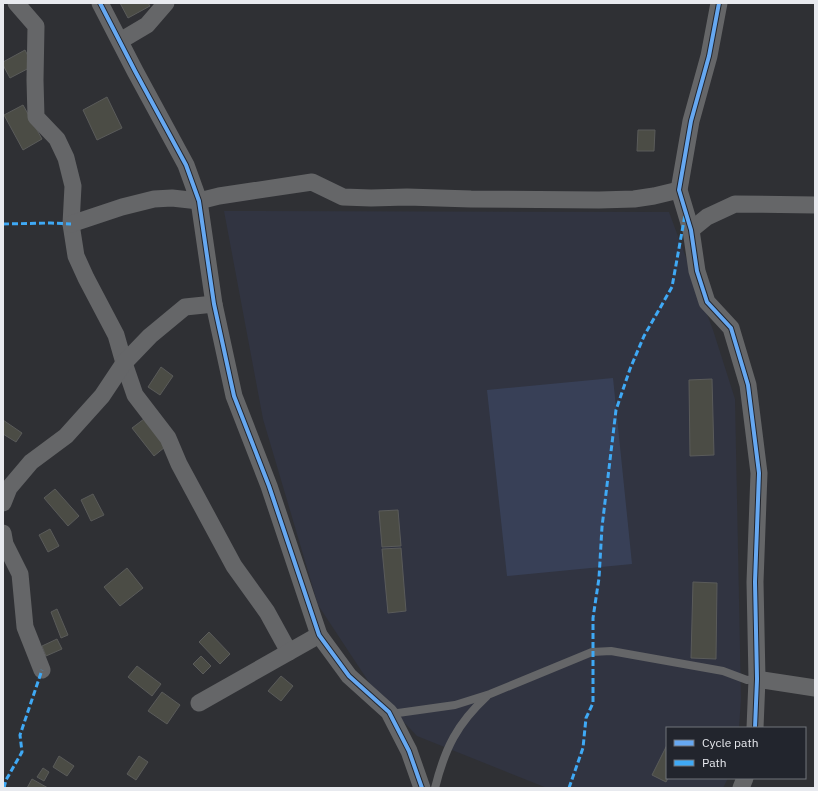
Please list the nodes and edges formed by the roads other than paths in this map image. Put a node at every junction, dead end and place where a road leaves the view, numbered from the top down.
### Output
1 (16, 3) edge
2 (100, 3) edge
3 (166, 3) edge
4 (718, 3) edge
5 (120, 41) junction
6 (679, 190) junction
7 (199, 201) junction
8 (815, 205) edge
9 (71, 224) junction
10 (691, 230) junction
11 (214, 304) junction
12 (124, 363) junction
13 (3, 503) edge
14 (3, 533) edge
15 (319, 635) junction
16 (289, 652) junction
17 (42, 670) dead end
18 (757, 680) junction
19 (815, 688) edge
20 (490, 694) junction
21 (199, 703) dead end
22 (389, 712) junction
23 (755, 727) edge
24 (422, 788) edge
25 (435, 788) edge

1 - 9 street
2 - 5 street
3 - 5 street
4 - 6 street
5 - 7 street
6 - 7 street
6 - 10 street
7 - 9 street
7 - 11 street
8 - 10 street
9 - 12 street
10 - 18 street
11 - 12 street
11 - 15 street
12 - 13 street
12 - 16 street
14 - 17 street
15 - 16 street
15 - 22 street
16 - 21 street
18 - 19 street
18 - 20 lane
18 - 23 street
20 - 22 lane
20 - 25 lane
22 - 24 street

